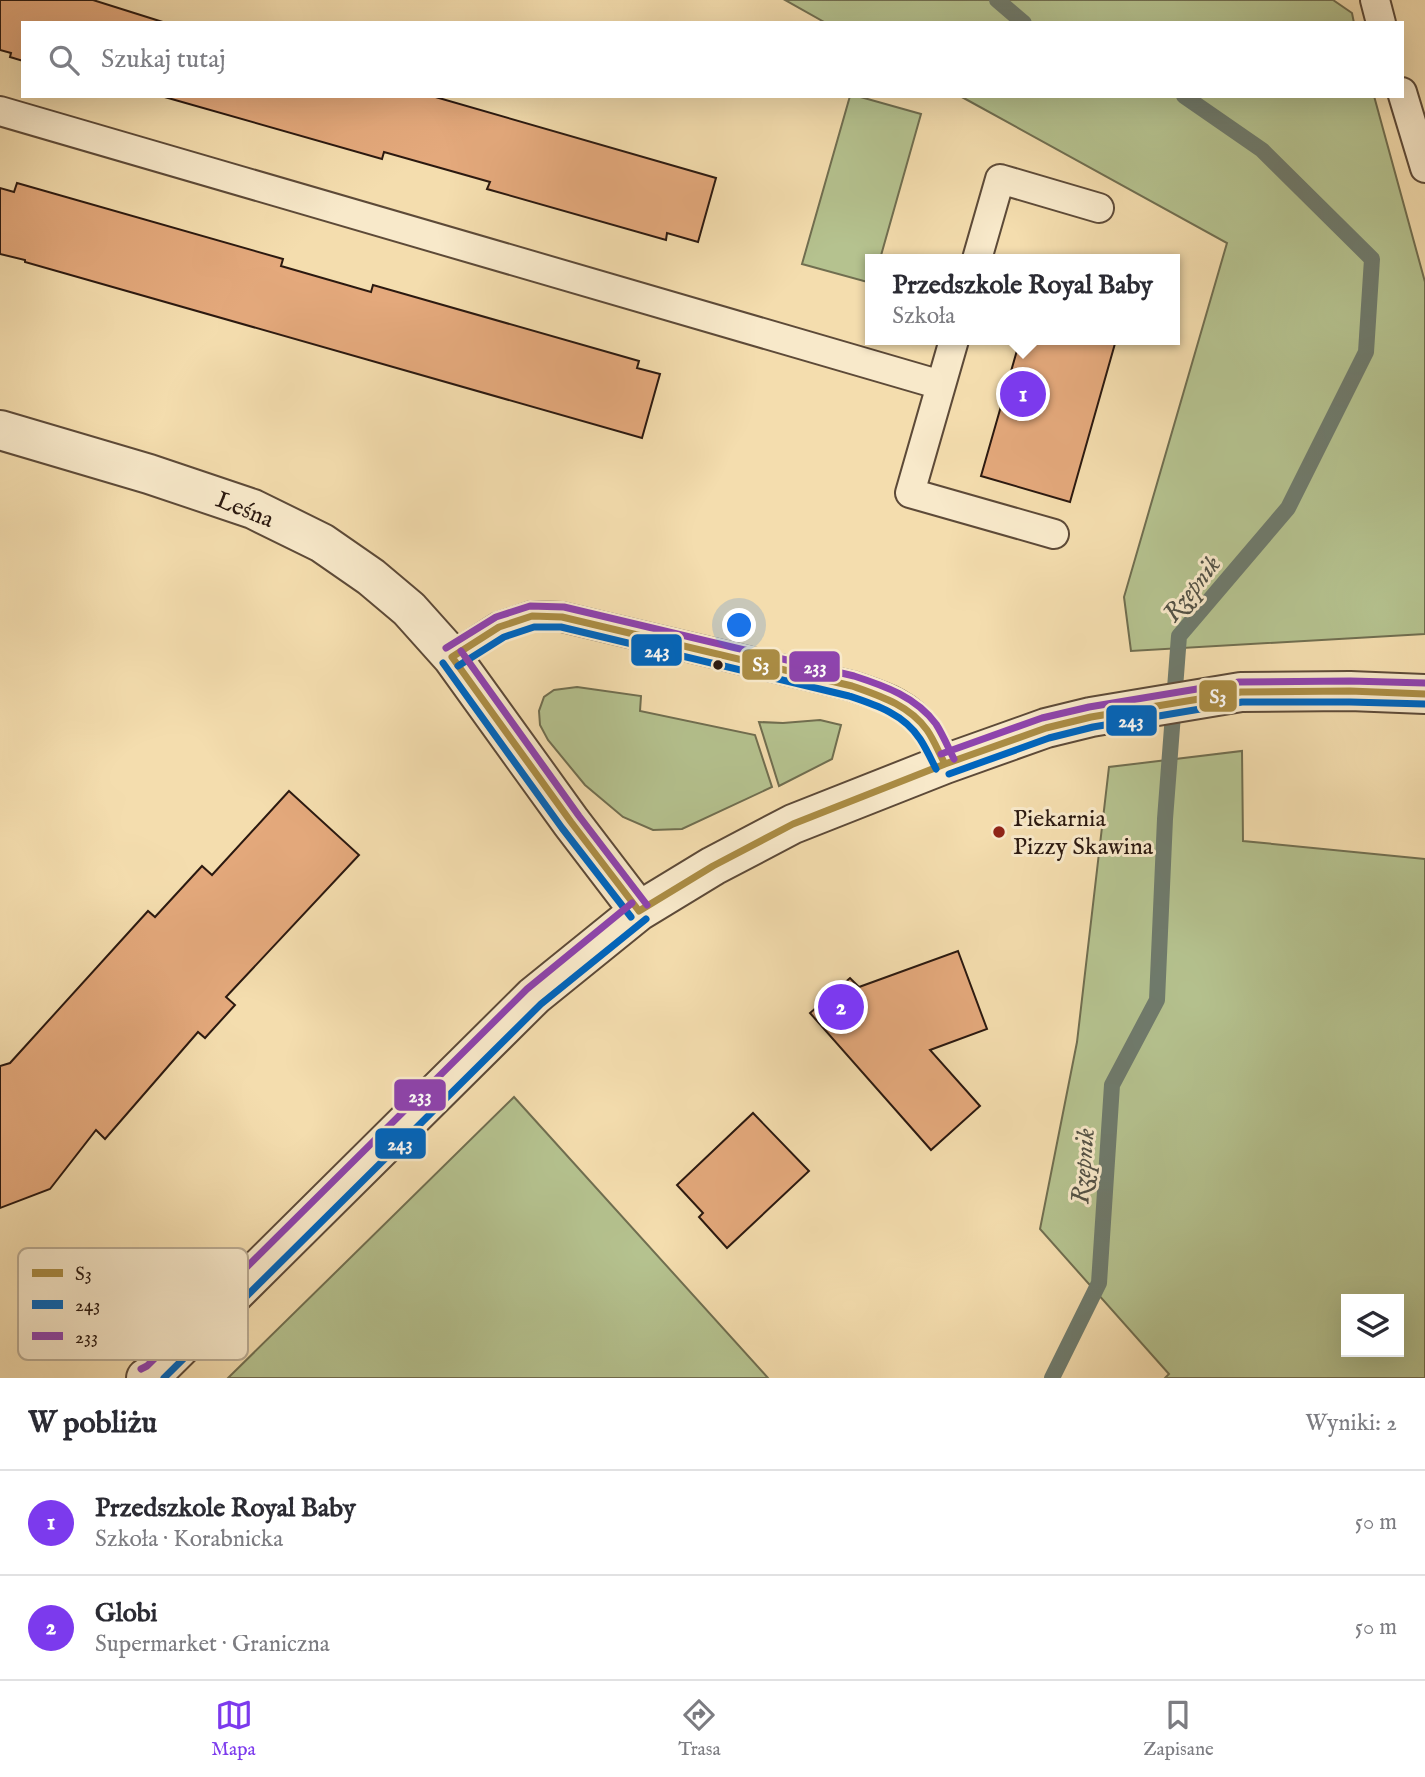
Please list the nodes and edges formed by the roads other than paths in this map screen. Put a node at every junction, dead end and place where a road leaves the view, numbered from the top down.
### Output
1 (1374, 0) edge
2 (1380, 21) edge
3 (1404, 98) edge
4 (0, 111) edge
5 (1425, 168) edge
6 (1099, 208) dead end
7 (978, 254) edge
8 (953, 345) edge
9 (941, 385) junction
10 (0, 430) edge
11 (1054, 534) dead end
12 (452, 657) junction
13 (1425, 694) edge
14 (945, 764) junction
15 (639, 911) junction
16 (248, 1280) edge
17 (167, 1360) edge
18 (146, 1378) edge

1 - 2 lane
3 - 5 lane
4 - 9 lane
6 - 7 lane
8 - 9 lane
9 - 11 lane
10 - 12 street, Leśna
12 - 14 lane
12 - 15 street, Leśna
13 - 14 street
14 - 15 street
15 - 16 street
17 - 18 street

